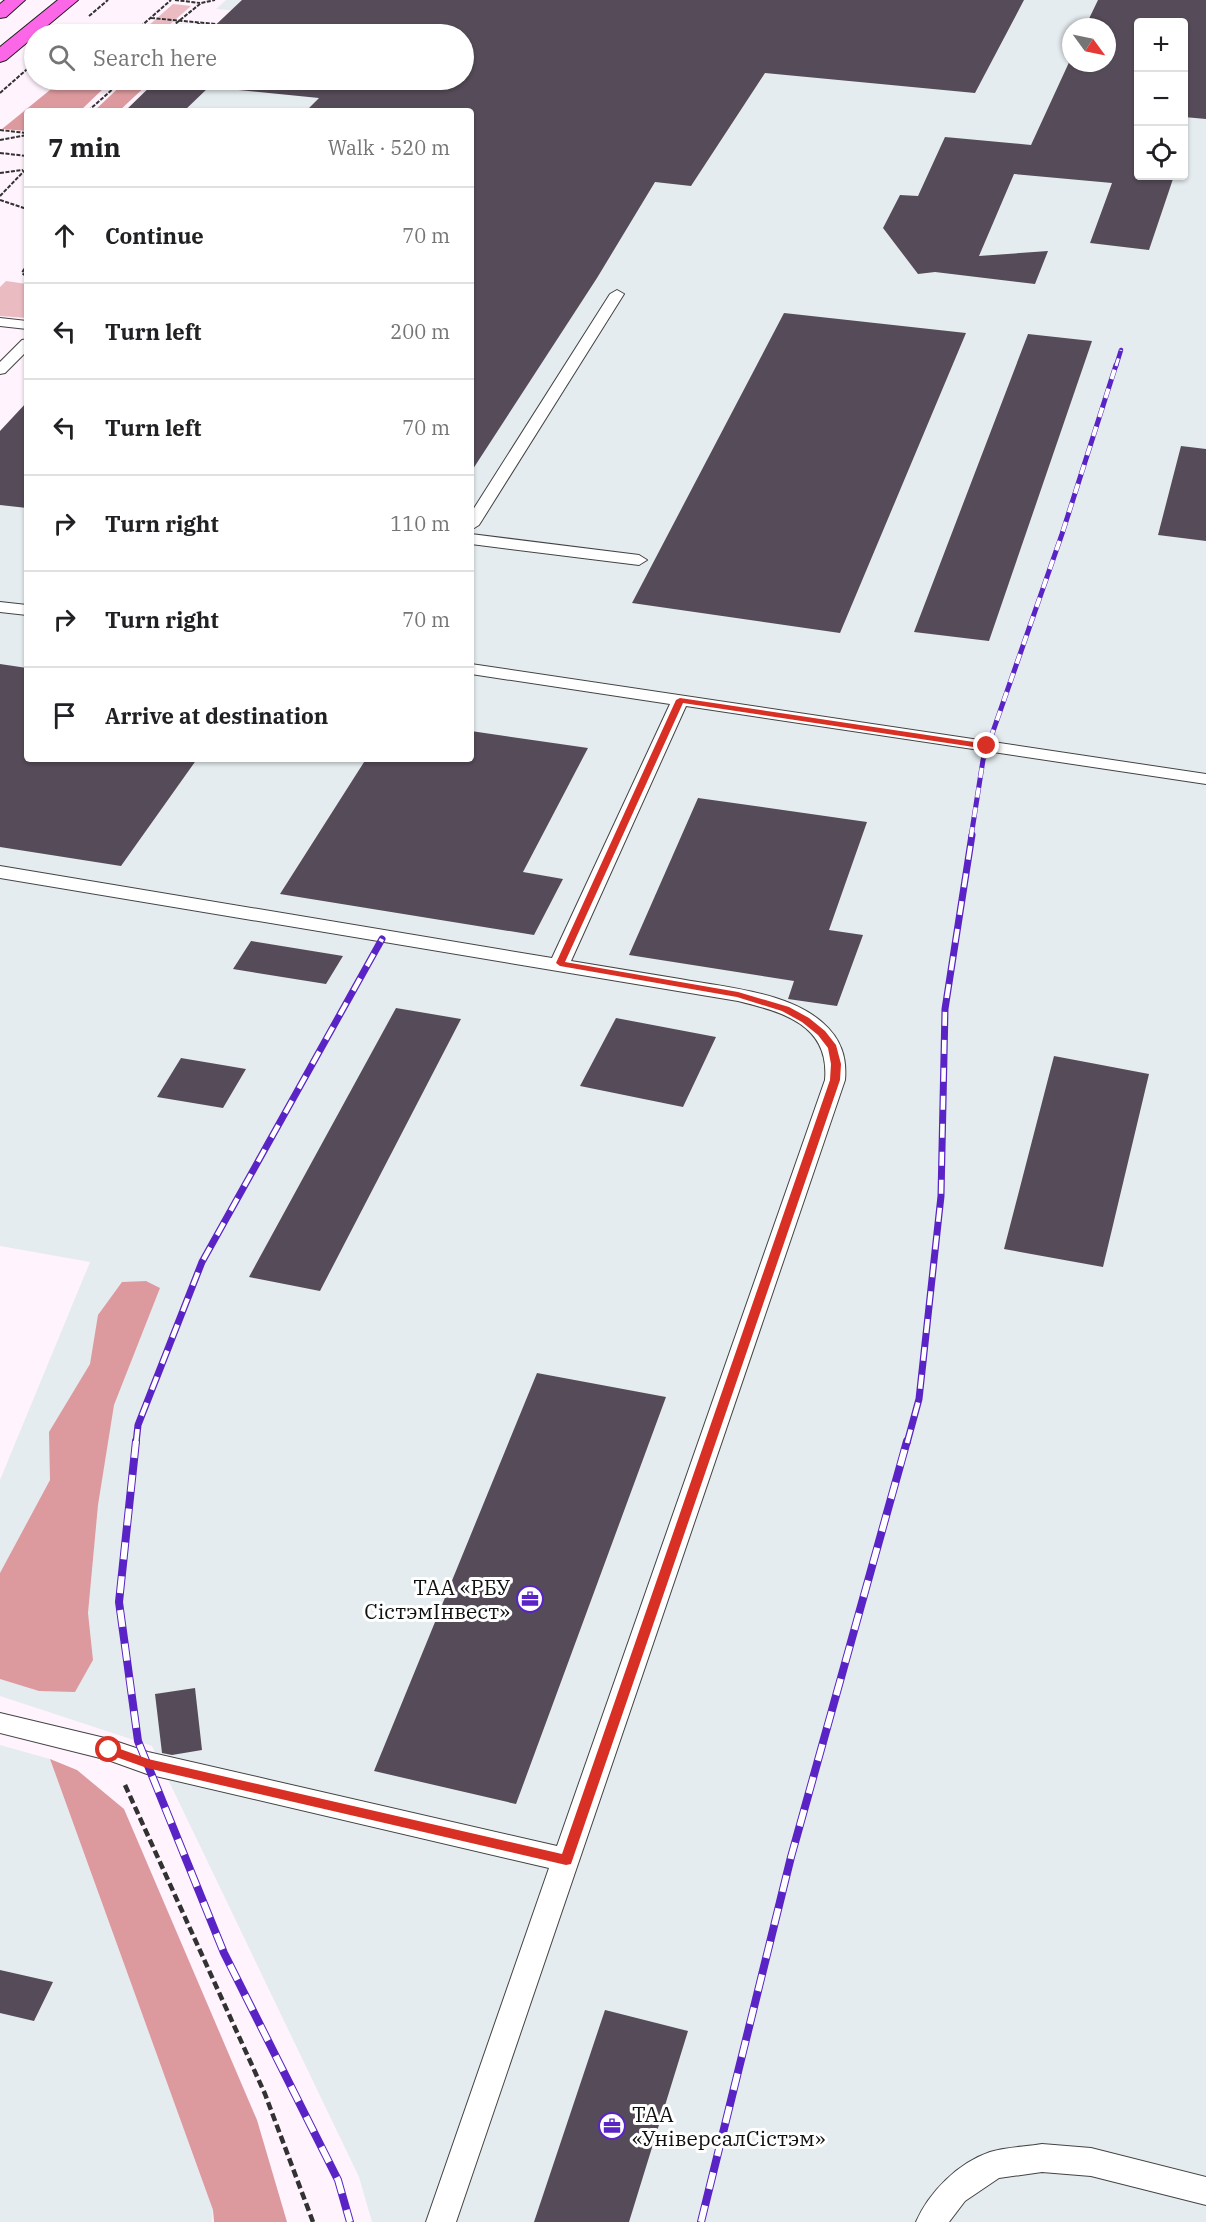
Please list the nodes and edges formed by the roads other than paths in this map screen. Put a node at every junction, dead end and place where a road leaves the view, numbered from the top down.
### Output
1 (16, 0) edge
2 (69, 0) edge
3 (0, 13) edge
4 (39, 24) edge
5 (24, 37) edge
6 (0, 56) edge
7 (616, 294) dead end
8 (0, 322) edge
9 (24, 325) edge
10 (24, 347) edge
11 (0, 370) edge
12 (474, 520) edge
13 (474, 539) edge
14 (639, 560) dead end
15 (0, 607) edge
16 (24, 610) edge
17 (474, 669) edge
18 (680, 700) junction
19 (1206, 779) edge
20 (0, 872) edge
21 (560, 963) junction
22 (0, 1723) edge
23 (566, 1860) junction
24 (1206, 2191) edge
25 (441, 2222) edge
26 (931, 2222) edge

1 - 3 main road
2 - 4 main road
5 - 6 main road
7 - 12 lane
8 - 9 lane
10 - 11 lane
13 - 14 lane
15 - 16 lane
17 - 18 lane
18 - 19 lane
18 - 21 lane
20 - 21 lane
21 - 23 lane
22 - 23 lane
23 - 25 lane
24 - 26 lane

